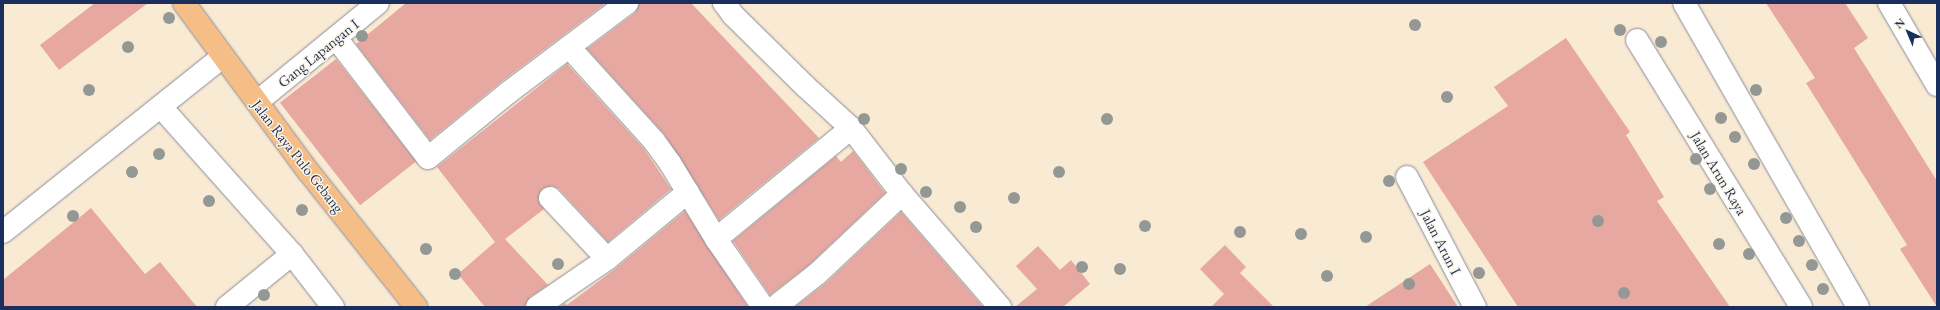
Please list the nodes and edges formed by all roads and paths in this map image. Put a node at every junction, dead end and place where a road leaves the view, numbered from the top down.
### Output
1 (184, 3) edge
2 (378, 3) edge
3 (627, 3) edge
4 (724, 3) edge
5 (1684, 3) edge
6 (1889, 3) edge
7 (336, 38) junction
8 (1637, 40) dead end
9 (569, 47) junction
10 (222, 57) junction
11 (1937, 85) edge
12 (257, 102) junction
13 (161, 108) junction
14 (851, 128) junction
15 (1407, 177) dead end
16 (688, 192) junction
17 (902, 194) junction
18 (550, 198) dead end
19 (3, 232) edge
20 (716, 239) junction
21 (292, 254) junction
22 (607, 259) junction
23 (227, 307) edge
24 (333, 307) edge
25 (416, 307) edge
26 (537, 307) edge
27 (763, 307) edge
28 (775, 307) edge
29 (1000, 307) edge
30 (1475, 307) edge
31 (1801, 307) edge
32 (1858, 307) edge

1 - 10 main road, Jalan Raya Pulo Gebang
2 - 7 street, Gang Lapangan I
3 - 9 street
4 - 14 street
5 - 32 street
6 - 11 street
7 - 9 street
7 - 12 street, Gang Lapangan I
8 - 31 street, Jalan Arun Raya
9 - 16 street
10 - 12 main road, Jalan Raya Pulo Gebang
10 - 13 street
12 - 25 main road, Jalan Raya Pulo Gebang
13 - 19 street
13 - 21 street
14 - 17 street
14 - 20 street
15 - 30 street, Jalan Arun I
16 - 20 street
16 - 22 street
17 - 28 street
17 - 29 street
18 - 22 street
20 - 27 street
21 - 23 street
21 - 24 street
22 - 26 street

